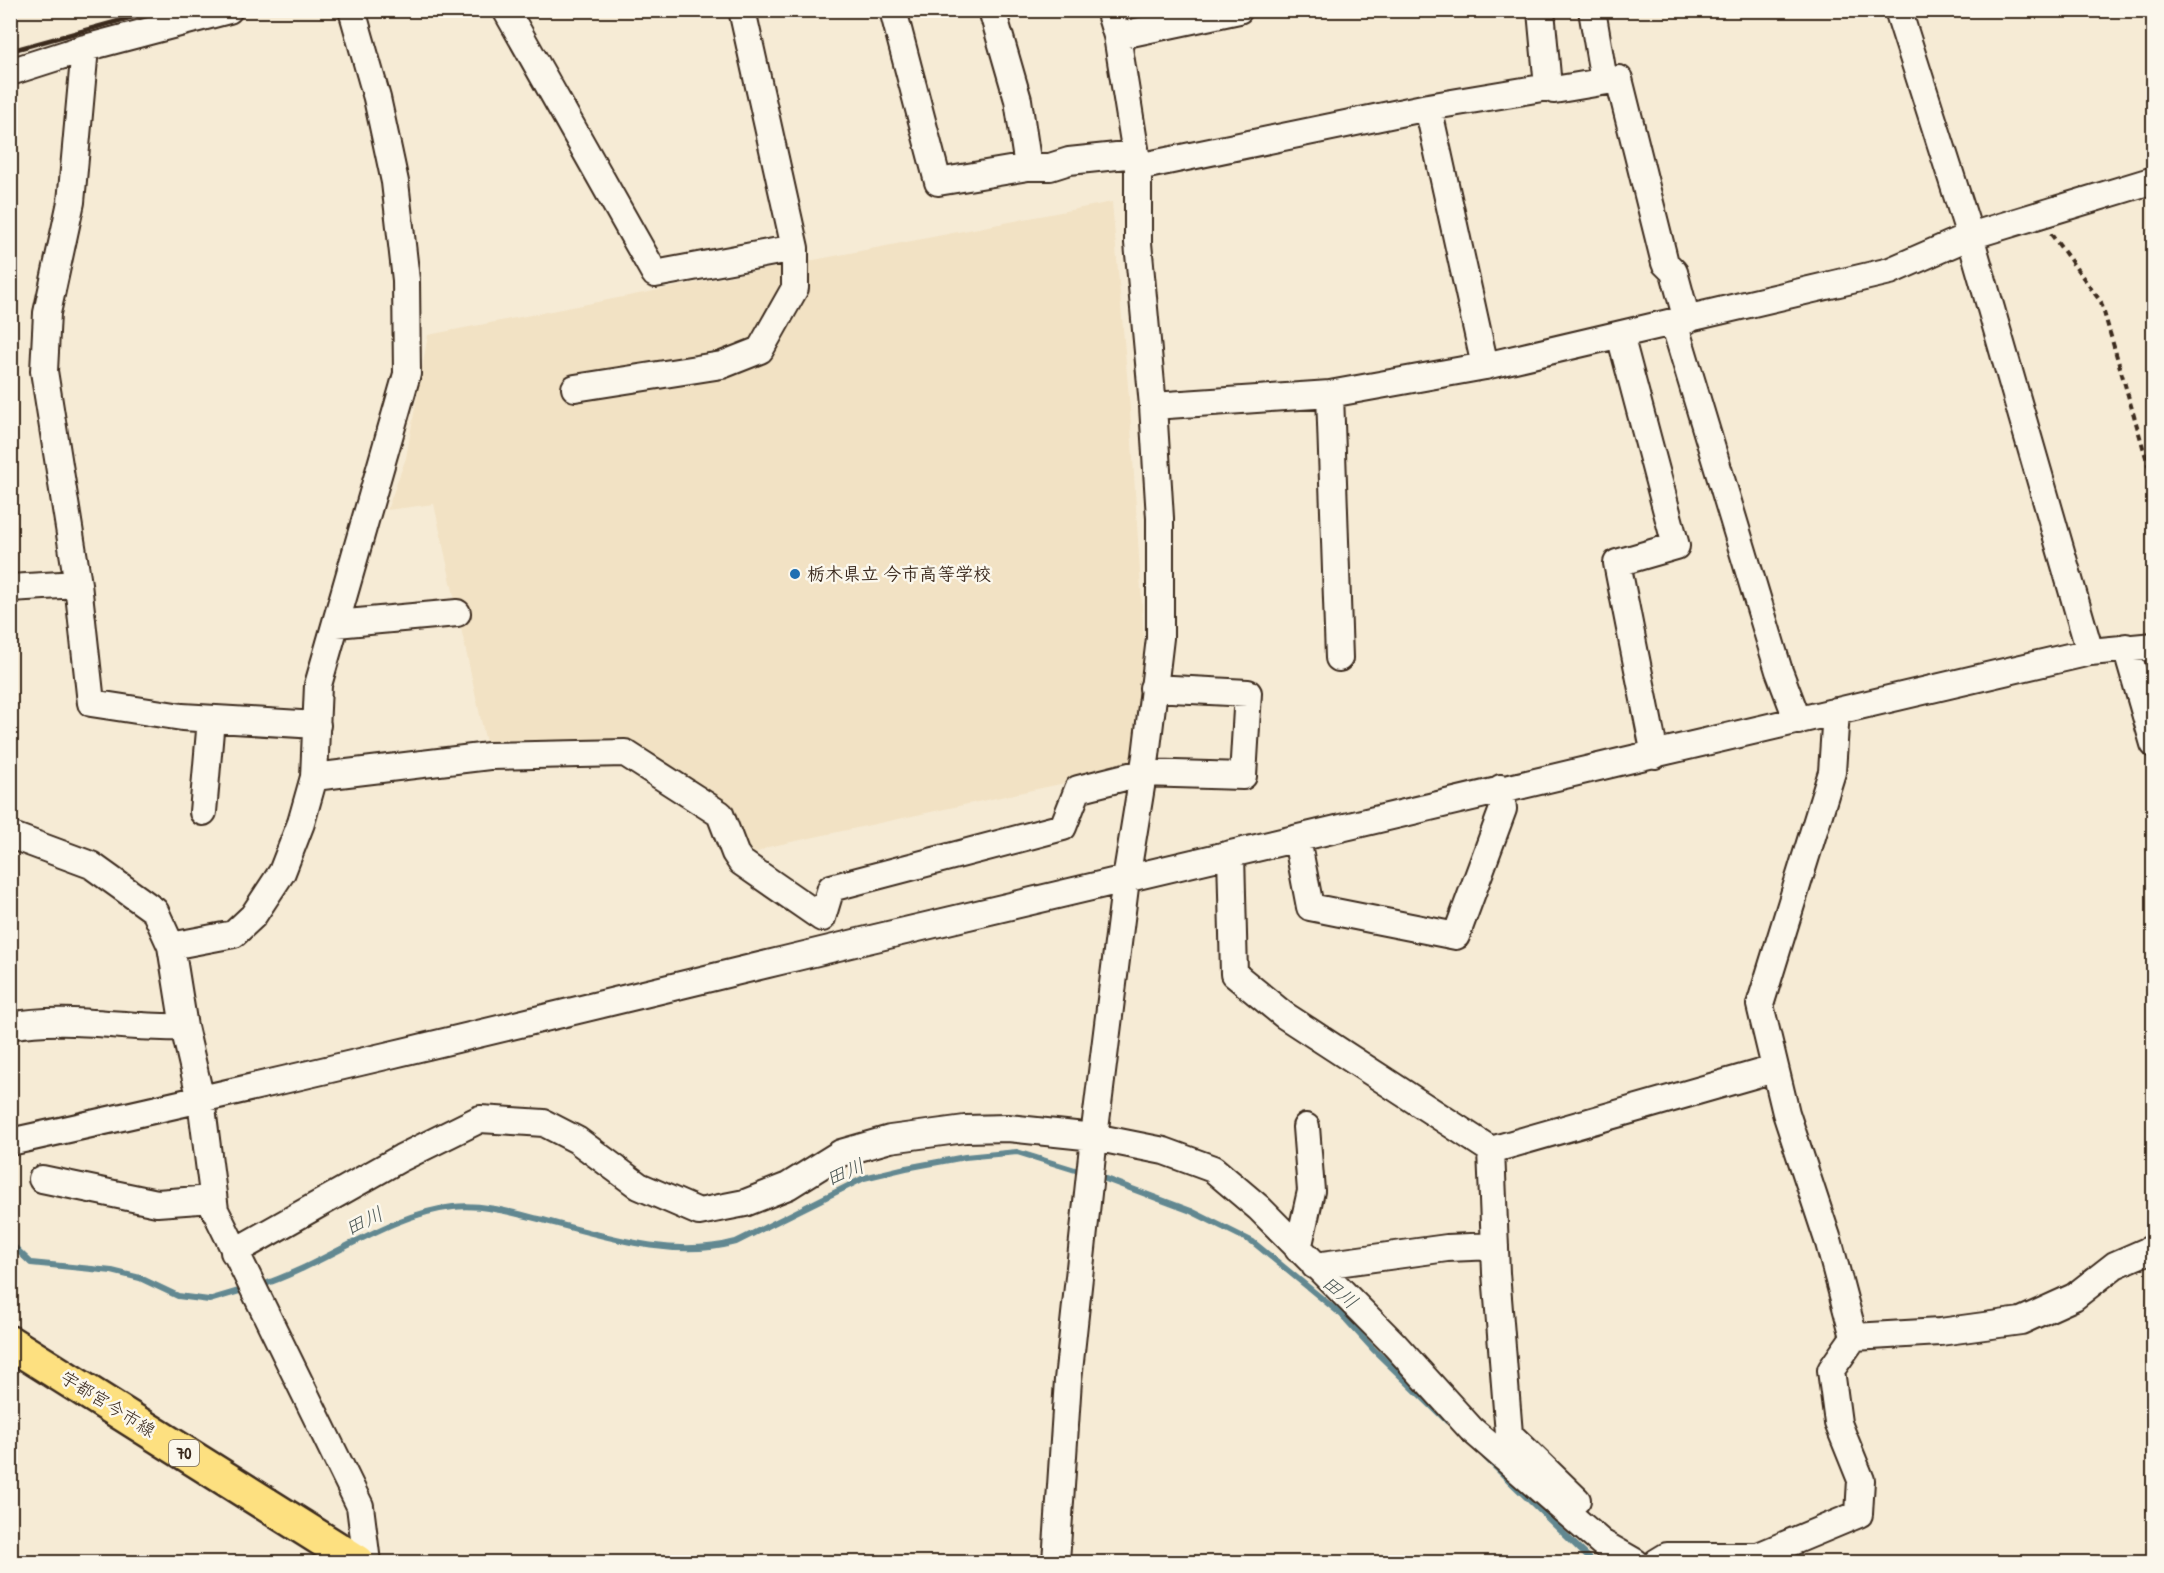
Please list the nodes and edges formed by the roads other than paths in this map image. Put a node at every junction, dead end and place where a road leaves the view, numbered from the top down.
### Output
1 (230, 10) edge
2 (352, 10) edge
3 (506, 10) edge
4 (742, 10) edge
5 (892, 10) edge
6 (992, 10) edge
7 (1109, 10) edge
8 (1239, 10) edge
9 (1592, 10) edge
10 (1898, 10) edge
11 (1541, 11) edge
12 (1117, 36) junction
13 (85, 48) junction
14 (10, 72) edge
15 (1604, 81) junction
16 (1548, 87) junction
17 (1428, 107) junction
18 (1137, 160) junction
19 (1028, 167) junction
20 (2154, 180) edge
21 (1970, 236) junction
22 (795, 249) junction
23 (1680, 321) junction
24 (1620, 335) junction
25 (1485, 366) junction
26 (575, 388) dead end
27 (1330, 394) junction
28 (1153, 406) junction
29 (78, 584) junction
30 (10, 588) edge
31 (457, 613) dead end
32 (336, 624) junction
33 (2154, 646) edge
34 (2126, 647) junction
35 (2090, 652) junction
36 (1340, 658) dead end
37 (1153, 688) junction
38 (1836, 711) junction
39 (212, 718) junction
40 (1798, 721) junction
41 (317, 725) junction
42 (2154, 744) edge
43 (1655, 755) junction
44 (1141, 773) junction
45 (314, 777) junction
46 (1501, 788) junction
47 (203, 812) dead end
48 (10, 835) edge
49 (1297, 839) junction
50 (1231, 854) junction
51 (1126, 879) junction
52 (171, 946) junction
53 (10, 1026) edge
54 (184, 1027) junction
55 (1774, 1069) junction
56 (201, 1100) junction
57 (1306, 1127) dead end
58 (1094, 1137) junction
59 (10, 1142) edge
60 (1491, 1150) junction
61 (42, 1179) dead end
62 (213, 1199) junction
63 (1495, 1246) junction
64 (2154, 1248) edge
65 (234, 1252) junction
66 (1307, 1257) junction
67 (1854, 1337) junction
68 (10, 1343) edge
69 (358, 1563) edge
70 (367, 1563) edge
71 (1056, 1563) edge
72 (1635, 1563) edge
73 (1650, 1563) edge
74 (1657, 1563) edge

1 - 13 street
2 - 32 street
3 - 22 street
4 - 22 street
5 - 19 street
6 - 19 street
7 - 12 street
8 - 12 street
9 - 15 street
10 - 21 street
11 - 16 street
12 - 18 street
13 - 14 street
13 - 29 street
15 - 16 street
15 - 23 street
16 - 17 street
17 - 18 street
17 - 25 street
18 - 19 street
18 - 28 street
20 - 21 street
21 - 23 street
21 - 35 street
22 - 26 street
23 - 24 street
23 - 40 street
24 - 25 street
24 - 43 street
25 - 27 street
27 - 28 street
27 - 36 street
28 - 37 street
29 - 30 street
29 - 39 street
31 - 32 street
32 - 41 street
33 - 34 street
34 - 35 street
34 - 42 street
35 - 38 street
37 - 44 street
37 - 44 street
38 - 40 street
38 - 55 street
39 - 41 street
39 - 47 street
40 - 43 street
41 - 45 street
43 - 46 street
44 - 45 street
44 - 51 street
45 - 52 street
46 - 49 street
46 - 49 street
48 - 52 street
49 - 50 street
50 - 51 street
50 - 60 street
51 - 56 street
51 - 58 street
52 - 54 street
53 - 54 street
54 - 56 street
55 - 60 street
55 - 67 street
56 - 59 street
56 - 62 street
57 - 66 street
58 - 65 street
58 - 66 street
58 - 71 street
60 - 63 street
61 - 62 street
62 - 65 street
63 - 66 street
63 - 73 street
64 - 67 street
65 - 70 street
66 - 72 street
67 - 74 street
68 - 69 main road, 宇都宮今市線 / 70

